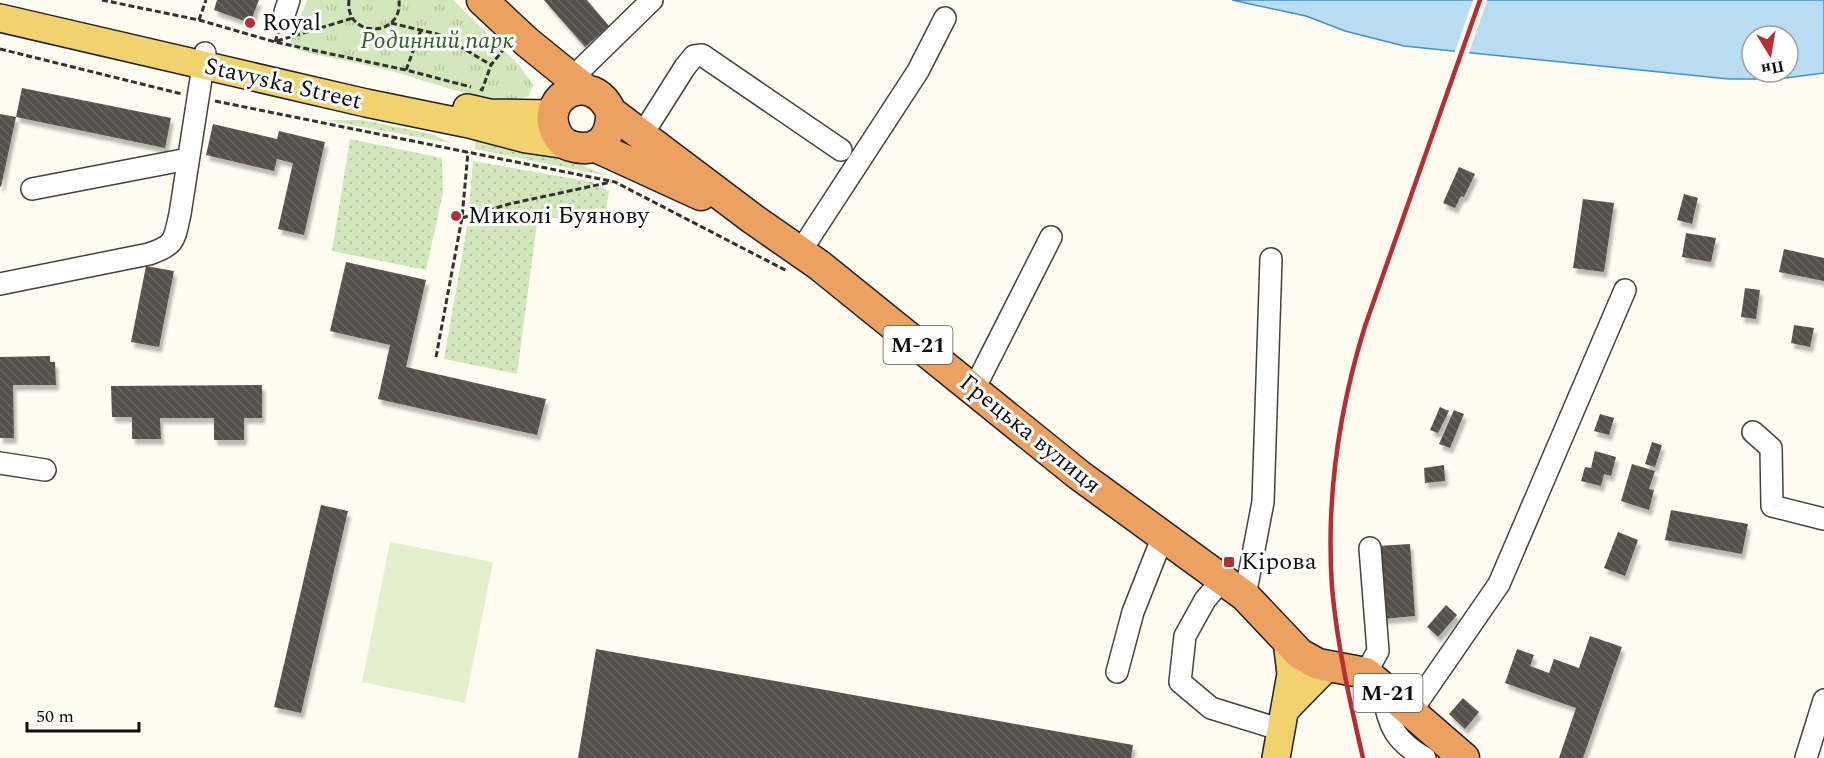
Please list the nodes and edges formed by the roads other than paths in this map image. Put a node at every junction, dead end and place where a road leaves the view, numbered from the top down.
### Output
1 (482, 0) edge
2 (652, 0) edge
3 (0, 6) edge
4 (0, 18) edge
5 (945, 18) dead end
6 (524, 39) junction
7 (204, 59) junction
8 (579, 83) junction
9 (553, 112) junction
10 (611, 112) junction
11 (642, 135) junction
12 (580, 146) junction
13 (842, 150) dead end
14 (188, 159) junction
15 (32, 189) dead end
16 (753, 219) junction
17 (1052, 237) dead end
18 (1270, 259) dead end
19 (796, 263) junction
20 (0, 284) edge
21 (1625, 290) dead end
22 (974, 389) junction
23 (1752, 432) dead end
24 (0, 463) edge
25 (45, 470) dead end
26 (1824, 519) edge
27 (1162, 536) junction
28 (1370, 548) dead end
29 (1243, 596) junction
30 (1294, 647) junction
31 (1329, 665) junction
32 (1118, 672) dead end
33 (1373, 680) junction
34 (1824, 700) edge
35 (1410, 713) junction
36 (1283, 720) junction
37 (1276, 758) edge
38 (1425, 758) edge
39 (1464, 758) edge
40 (1806, 758) edge

1 - 6 highway, М-21
2 - 8 street
3 - 7 main road, Stavyska Street
4 - 7 main road, Stavyska Street
5 - 19 street
6 - 8 highway, М-21
6 - 9 highway, М-21
7 - 9 main road, Stavyska Street
7 - 12 main road, Stavyska Street
7 - 14 street
8 - 9 highway
8 - 10 highway, М-21
9 - 12 highway, М-21
10 - 11 highway, Грецька вулиця / М-21
10 - 12 highway
11 - 13 street
11 - 16 highway, Грецька вулиця / М-21
12 - 16 highway, Грецька вулиця / М-21
14 - 15 street
14 - 20 street
16 - 19 highway, Грецька вулиця / М-21
17 - 22 street
18 - 29 street
19 - 22 highway, Грецька вулиця / М-21
21 - 35 street
22 - 27 highway, Грецька вулиця / М-21
23 - 26 street
24 - 25 street
27 - 29 highway, Грецька вулиця / М-21
27 - 32 street
28 - 33 street
29 - 30 highway, Грецька вулиця / М-21
29 - 36 main road
29 - 36 street
30 - 31 highway, М-21
30 - 36 main road
31 - 33 highway, М-21
31 - 36 main road
33 - 35 highway, М-21
33 - 38 street
34 - 40 street
35 - 39 highway, М-21
36 - 37 main road

